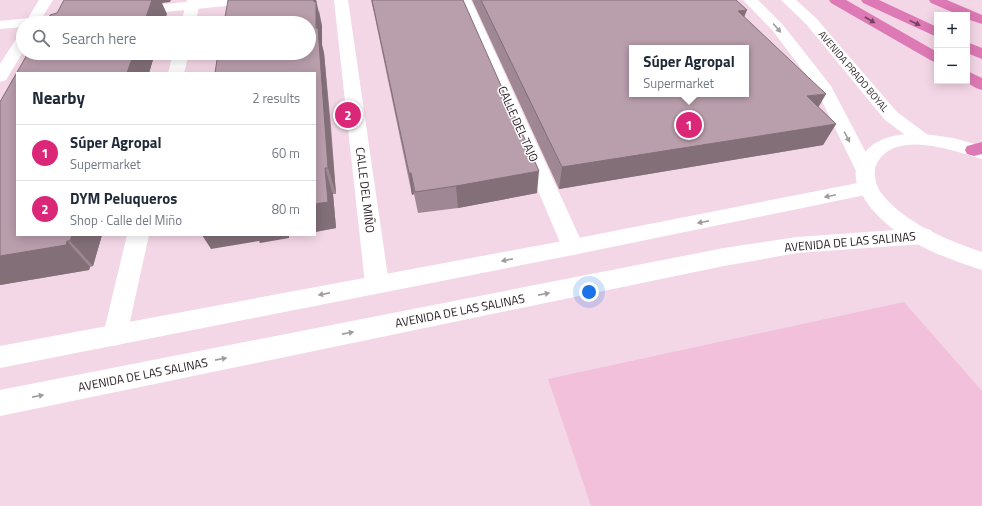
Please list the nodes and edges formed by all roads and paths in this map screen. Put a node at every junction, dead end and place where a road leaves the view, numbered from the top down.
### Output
1 (46, 0) edge
2 (246, 0) edge
3 (341, 0) edge
4 (464, 0) edge
5 (750, 0) edge
6 (788, 0) edge
7 (836, 0) edge
8 (868, 0) edge
9 (896, 0) edge
10 (936, 0) edge
11 (193, 3) edge
12 (125, 12) edge
13 (37, 16) edge
14 (190, 16) edge
15 (934, 18) edge
16 (982, 20) edge
17 (16, 24) edge
18 (0, 25) edge
19 (934, 32) edge
20 (970, 34) edge
21 (982, 40) edge
22 (969, 48) edge
23 (16, 51) edge
24 (982, 54) edge
25 (934, 56) edge
26 (179, 60) edge
27 (176, 72) edge
28 (0, 77) edge
29 (970, 78) edge
30 (982, 85) edge
31 (922, 139) junction
32 (979, 150) edge
33 (866, 179) junction
34 (138, 236) edge
35 (923, 236) junction
36 (573, 247) junction
37 (982, 261) edge
38 (377, 284) junction
39 (115, 335) junction
40 (0, 357) edge
41 (0, 404) edge

1 - 13 street
2 - 11 street
3 - 38 street, CALLE DEL MIÑO
4 - 36 street, CALLE DEL TAJO
5 -> 33 street
6 - 31 street, AVENIDA PRADO BOYAL
7 -> 25 highway
8 -> 19 highway
9 - 15 highway
10 - 16 highway
11 - 12 street
11 - 14 street
17 - 18 street
20 - 21 highway
22 - 24 highway
23 - 28 street
26 - 27 street
29 - 30 highway
31 - 32 street
31 - 33 street
33 - 35 street
33 -> 36 street
34 - 39 street
35 - 37 street
41 -> 35 street, AVENIDA DE LAS SALINAS
36 -> 38 street
38 -> 39 street
39 - 40 street

